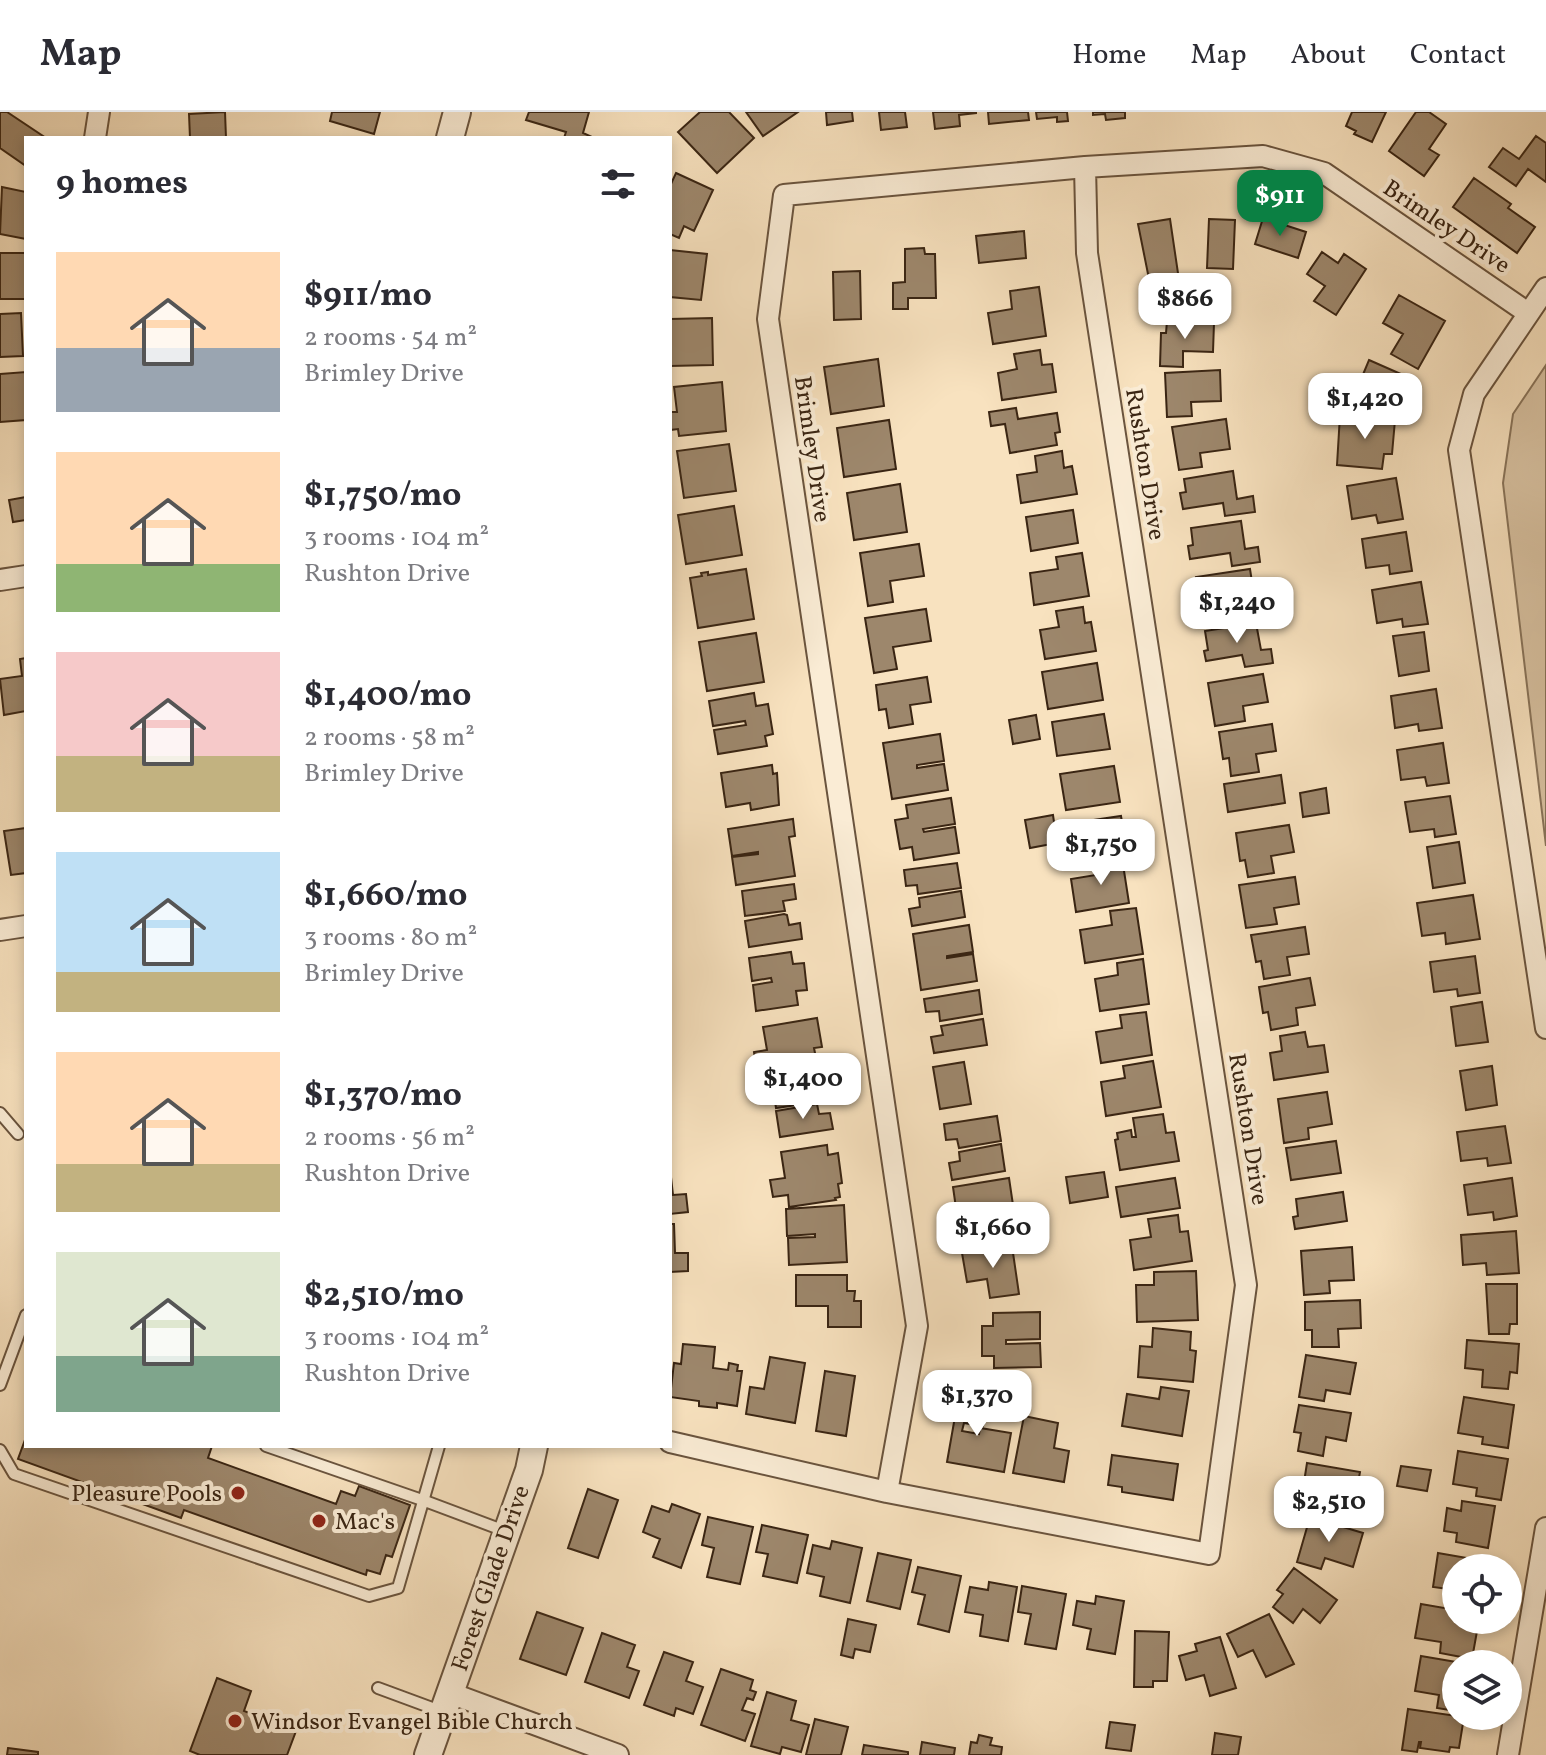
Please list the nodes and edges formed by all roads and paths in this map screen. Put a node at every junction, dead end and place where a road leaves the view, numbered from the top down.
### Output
1 (99, 112) edge
2 (457, 112) edge
3 (95, 136) edge
4 (451, 136) edge
5 (1085, 167) junction
6 (1546, 288) edge
7 (1528, 313) junction
8 (24, 576) edge
9 (0, 580) edge
10 (24, 926) edge
11 (0, 930) edge
12 (1541, 959) edge
13 (1546, 1028) edge
14 (0, 1113) edge
15 (18, 1134) dead end
16 (24, 1320) edge
17 (0, 1385) edge
18 (672, 1442) edge
19 (272, 1448) edge
20 (438, 1448) edge
21 (533, 1448) edge
22 (0, 1450) edge
23 (887, 1492) junction
24 (425, 1501) junction
25 (1546, 1528) edge
26 (507, 1532) junction
27 (1540, 1602) edge
28 (378, 1688) dead end
29 (447, 1702) junction
30 (428, 1755) edge
31 (618, 1755) edge
32 (1508, 1755) edge

1 - 3 street
2 - 4 street
5 - 7 street, Brimley Drive
5 - 23 street, Brimley Drive
5 - 23 street, Rushton Drive
6 - 7 street
7 - 12 street
8 - 9 street
10 - 11 street
12 - 13 street
14 - 15 lane
16 - 17 lane
18 - 23 street, Rushton Drive
19 - 24 lane
20 - 24 lane
21 - 26 street, Forest Glade Drive
22 - 24 lane
24 - 26 lane
25 - 27 street
26 - 29 street, Forest Glade Drive
27 - 32 street
28 - 29 lane
29 - 30 street, Forest Glade Drive
29 - 31 street

